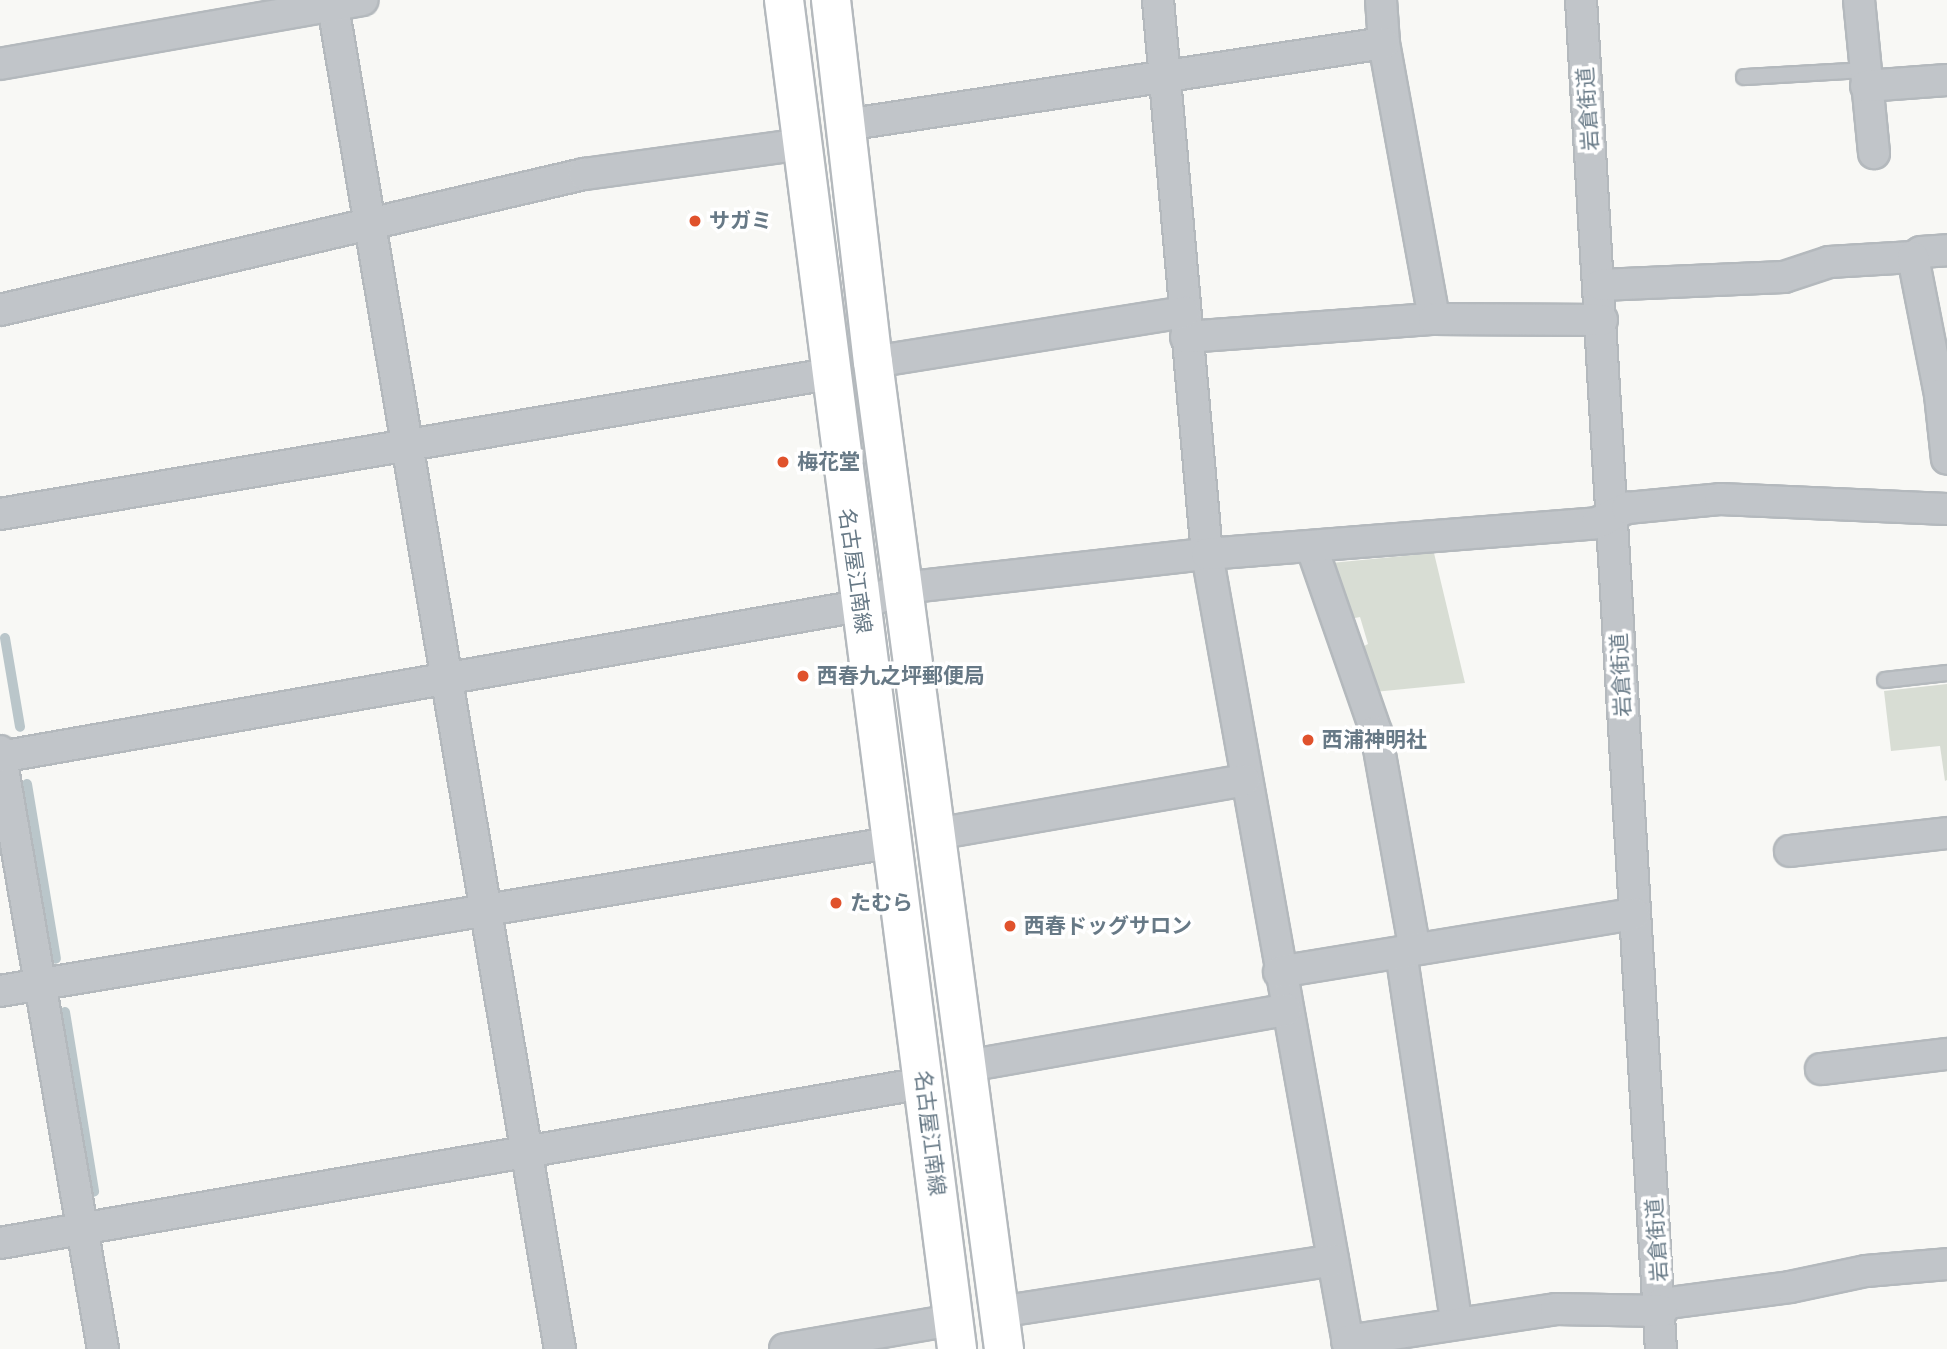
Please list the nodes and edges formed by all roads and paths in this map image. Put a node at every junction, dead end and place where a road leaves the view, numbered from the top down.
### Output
1 (785, 0) edge
2 (831, 0) edge
3 (1158, 0) edge
4 (1381, 0) edge
5 (1581, 0) edge
6 (1859, 0) edge
7 (342, 2) edge
8 (1384, 43) junction
9 (0, 64) edge
10 (1164, 76) junction
11 (1744, 77) dead end
12 (1865, 78) junction
13 (1947, 80) edge
14 (845, 125) junction
15 (802, 144) junction
16 (1874, 153) dead end
17 (368, 222) junction
18 (1947, 250) edge
19 (1913, 257) junction
20 (1601, 285) junction
21 (0, 310) edge
22 (1434, 319) junction
23 (1602, 320) junction
24 (1185, 324) junction
25 (873, 362) junction
26 (829, 374) junction
27 (406, 446) junction
28 (1947, 459) edge
29 (1947, 509) edge
30 (0, 514) edge
31 (1613, 516) junction
32 (1312, 548) junction
33 (1207, 554) junction
34 (902, 588) junction
35 (859, 606) junction
36 (1947, 673) edge
37 (446, 678) junction
38 (1885, 680) dead end
39 (0, 755) edge
40 (1244, 780) junction
41 (1947, 833) edge
42 (936, 834) junction
43 (895, 842) junction
44 (1790, 851) dead end
45 (485, 910) junction
46 (1634, 914) junction
47 (1408, 951) junction
48 (1279, 972) junction
49 (40, 984) junction
50 (0, 991) edge
51 (1286, 1010) junction
52 (1947, 1054) edge
53 (967, 1066) junction
54 (1821, 1069) dead end
55 (923, 1083) junction
56 (527, 1151) junction
57 (82, 1228) junction
58 (0, 1243) edge
59 (1333, 1260) junction
60 (1947, 1264) edge
61 (1661, 1307) junction
62 (999, 1311) junction
63 (1456, 1322) junction
64 (955, 1335) edge
65 (1348, 1345) edge
66 (103, 1349) edge
67 (560, 1349) edge
68 (785, 1349) edge
69 (1004, 1349) edge
70 (1661, 1349) edge

1 - 15 main road, 名古屋江南線
2 - 14 main road
3 - 10 street
4 - 8 street
5 - 20 street, 岩倉街道
6 - 12 street
7 - 9 street
7 - 17 street
8 - 10 street
8 - 22 street
10 - 14 street
10 - 24 street
11 - 12 lane
12 - 13 street
12 - 16 street
14 - 25 main road
15 - 17 street
15 - 26 main road, 名古屋江南線
17 - 21 street
17 - 27 street
18 - 19 street
19 - 20 street
19 - 28 street
20 - 23 street, 岩倉街道
22 - 23 street
22 - 24 street
23 - 31 street, 岩倉街道
24 - 25 street
24 - 33 street
25 - 34 main road
26 - 27 street
26 - 35 main road, 名古屋江南線
27 - 30 street
27 - 37 street
29 - 31 street
31 - 32 street
31 - 46 street, 岩倉街道
32 - 33 street
32 - 47 street
33 - 34 street
33 - 40 street
34 - 35 street
34 - 42 main road
35 - 37 street
35 - 43 main road, 名古屋江南線
36 - 38 lane
37 - 39 street
37 - 45 street
39 - 49 street
40 - 42 street
40 - 48 street
41 - 44 street
42 - 53 main road
43 - 45 street
43 - 55 main road, 名古屋江南線
45 - 49 street
45 - 56 street
46 - 47 street
46 - 61 street, 岩倉街道
47 - 48 street
47 - 63 street
48 - 51 street
49 - 50 street
49 - 57 street
51 - 53 street
51 - 59 street
52 - 54 street
53 - 62 main road
55 - 56 street
55 - 64 main road, 名古屋江南線
56 - 57 street
56 - 67 street
57 - 58 street
57 - 66 street
59 - 62 street
59 - 65 street
60 - 61 street
61 - 63 street
61 - 70 street, 岩倉街道
62 - 69 main road
63 - 65 street
64 - 68 street

